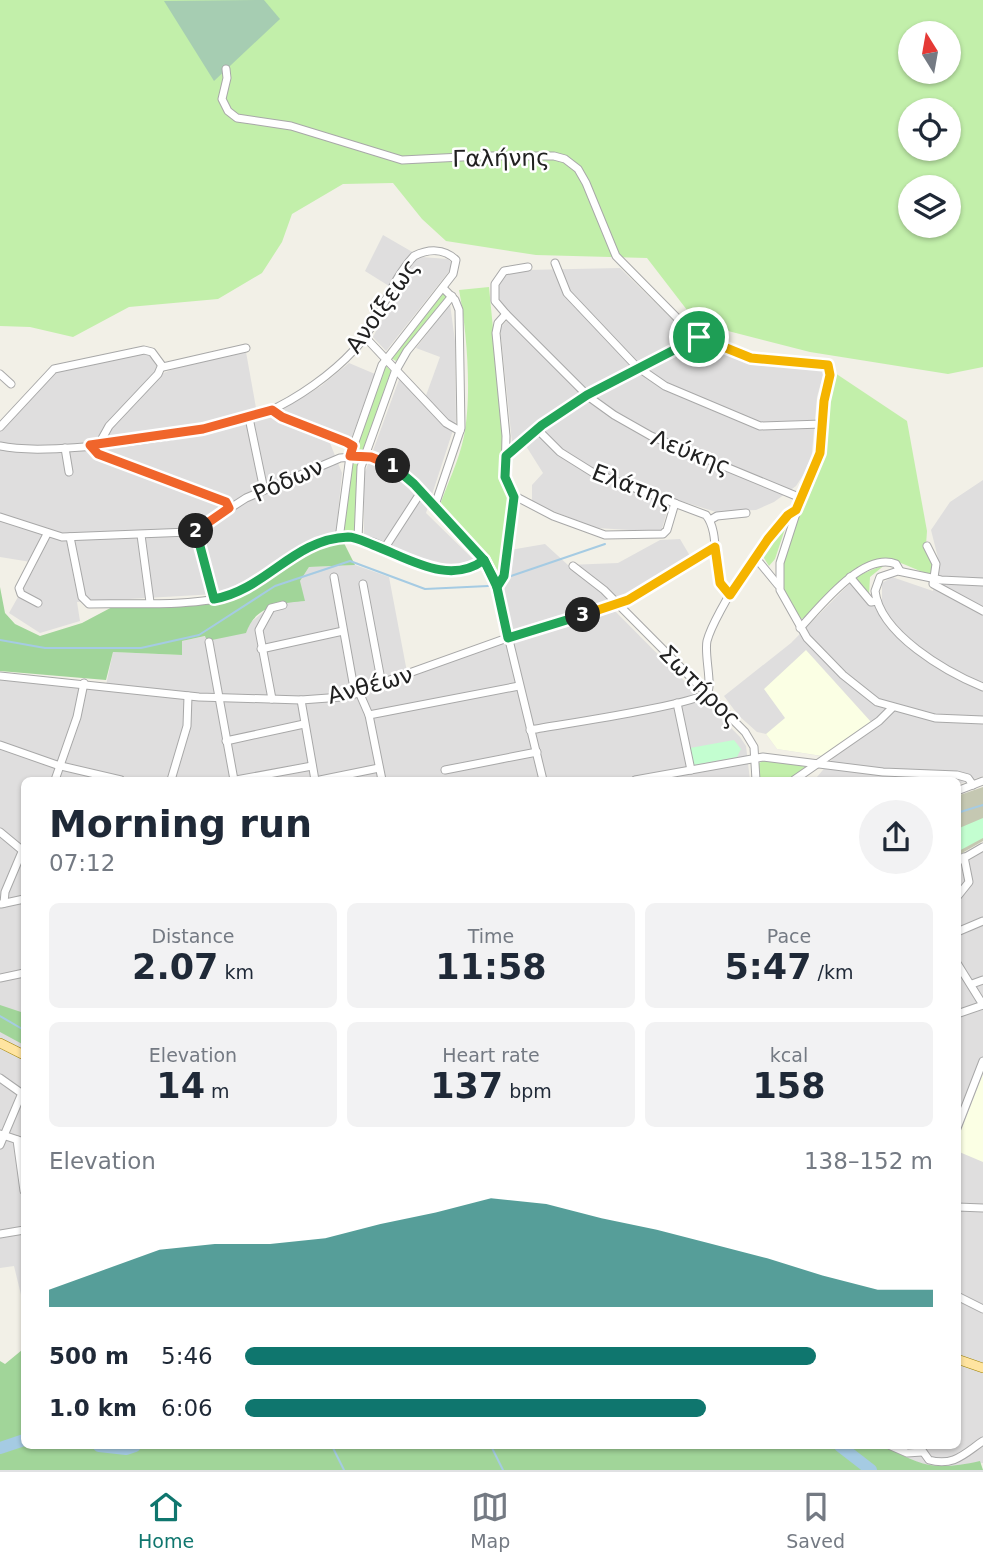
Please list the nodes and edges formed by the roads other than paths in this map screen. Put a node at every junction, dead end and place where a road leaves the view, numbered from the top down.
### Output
1 (226, 69) dead end
2 (555, 263) dead end
3 (528, 267) dead end
4 (443, 288) junction
5 (453, 296) junction
6 (506, 314) junction
7 (365, 337) junction
8 (699, 337) junction
9 (246, 348) dead end
10 (386, 357) junction
11 (161, 367) junction
12 (397, 367) junction
13 (639, 369) junction
14 (0, 374) edge
15 (12, 384) dead end
16 (587, 395) junction
17 (272, 410) junction
18 (249, 418) junction
19 (822, 424) junction
20 (0, 426) edge
21 (537, 429) junction
22 (460, 431) junction
23 (95, 445) junction
24 (0, 446) edge
25 (353, 446) junction
26 (65, 448) junction
27 (350, 456) junction
28 (364, 456) junction
29 (506, 456) junction
30 (69, 472) dead end
31 (264, 490) junction
32 (421, 492) junction
33 (514, 497) junction
34 (801, 498) junction
35 (675, 503) junction
36 (229, 508) junction
37 (434, 508) junction
38 (796, 510) junction
39 (746, 513) dead end
40 (0, 517) edge
41 (710, 520) junction
42 (196, 530) junction
43 (47, 534) junction
44 (141, 535) junction
45 (70, 537) junction
46 (339, 539) junction
47 (358, 539) junction
48 (928, 546) dead end
49 (715, 547) junction
50 (384, 549) junction
51 (755, 557) junction
52 (484, 560) junction
53 (573, 566) dead end
54 (900, 571) junction
55 (334, 577) dead end
56 (850, 577) junction
57 (934, 579) junction
58 (983, 582) edge
59 (363, 584) dead end
60 (778, 585) junction
61 (497, 587) junction
62 (730, 595) junction
63 (214, 599) junction
64 (877, 601) junction
65 (150, 602) junction
66 (38, 603) dead end
67 (619, 604) junction
68 (283, 605) dead end
69 (983, 611) edge
70 (800, 628) junction
71 (343, 631) junction
72 (508, 638) junction
73 (208, 642) dead end
74 (261, 649) junction
75 (0, 676) edge
76 (84, 683) junction
77 (382, 685) junction
78 (519, 686) junction
79 (983, 687) edge
80 (707, 692) junction
81 (357, 693) junction
82 (188, 696) junction
83 (218, 697) junction
84 (272, 699) junction
85 (301, 699) junction
86 (677, 703) junction
87 (892, 708) junction
88 (369, 715) junction
89 (983, 720) edge
90 (304, 724) junction
91 (530, 730) junction
92 (226, 741) junction
93 (0, 745) edge
94 (537, 752) junction
95 (755, 758) junction
96 (820, 763) junction
97 (62, 766) junction
98 (312, 766) junction
99 (379, 768) junction
100 (445, 770) dead end
101 (691, 770) junction
102 (56, 777) edge
103 (108, 777) edge
104 (172, 777) edge
105 (234, 777) edge
106 (252, 777) edge
107 (317, 777) edge
108 (333, 777) edge
109 (381, 777) edge
110 (542, 777) edge
111 (652, 777) edge
112 (756, 777) edge
113 (799, 777) edge
114 (983, 781) edge
115 (973, 785) junction
116 (961, 789) edge
117 (0, 832) edge
118 (21, 847) edge
119 (983, 847) edge
120 (21, 856) edge
121 (961, 860) edge
122 (961, 893) edge
123 (21, 900) edge
124 (2, 904) edge
125 (983, 921) edge
126 (961, 930) edge
127 (961, 969) edge
128 (21, 974) edge
129 (0, 978) edge
130 (983, 980) edge
131 (972, 984) junction
132 (983, 1005) edge
133 (961, 1013) edge
134 (0, 1043) edge
135 (21, 1054) edge
136 (983, 1061) edge
137 (0, 1078) edge
138 (21, 1093) edge
139 (21, 1098) edge
140 (961, 1107) edge
141 (3, 1135) edge
142 (21, 1141) edge
143 (0, 1144) edge
144 (961, 1207) edge
145 (983, 1208) edge
146 (21, 1230) edge
147 (0, 1234) edge
148 (961, 1298) edge
149 (983, 1309) edge
150 (961, 1360) edge
151 (983, 1368) edge
152 (983, 1441) edge
153 (898, 1449) edge
154 (921, 1449) edge

1 - 8 street, Γαλήνης
2 - 13 street
3 - 6 street
4 - 5 street
4 - 7 street, Ανοίξεως
4 - 10 street
5 - 12 street
5 - 22 street
6 - 16 street, Λεύκης
6 - 29 street
7 - 10 street
7 - 17 street, Ανοίξεως
8 - 13 street
8 - 19 street, Γαλήνης
9 - 11 street
10 - 12 street
10 - 25 street
11 - 20 street
11 - 23 street
12 - 22 street
12 - 28 street
13 - 16 street
13 - 19 street
14 - 15 street
16 - 21 street
16 - 34 street, Λεύκης
17 - 18 street, Ανοίξεως
17 - 25 street
18 - 23 street, Ανοίξεως
18 - 31 street
19 - 34 street, Γαλήνης
21 - 29 street
21 - 35 street, Ελάτης
22 - 37 street
23 - 26 street, Ανοίξεως
23 - 36 street
24 - 26 street, Ανοίξεως
25 - 27 street
26 - 30 street
27 - 28 street, Ρόδων
27 - 31 street, Ρόδων
27 - 46 street
28 - 32 street, Ρόδων
28 - 47 street
29 - 33 street
31 - 36 street, Ρόδων
32 - 37 street, Ρόδων
32 - 50 street
33 - 35 street
33 - 61 street
34 - 38 street, Γαλήνης
35 - 41 street, Ελάτης
36 - 42 street, Ρόδων
37 - 52 street, Ρόδων
38 - 51 street
38 - 60 street, Γαλήνης
39 - 41 street
40 - 43 street, Ρόδων
41 - 49 street
42 - 44 street, Ρόδων
42 - 63 street
43 - 45 street, Ρόδων
43 - 66 street
44 - 45 street, Ρόδων
44 - 65 street
45 - 65 street
46 - 47 street
46 - 63 street
47 - 50 street
48 - 57 street
49 - 62 street
49 - 67 street, Ανθέων
50 - 52 street
51 - 60 street
51 - 62 street
52 - 61 street, Ρόδων
53 - 67 street, Σωτήρος
54 - 56 street
54 - 57 street
54 - 64 street
55 - 71 street
56 - 64 street
56 - 70 street
57 - 58 street
57 - 69 street
59 - 77 street
60 - 70 street
61 - 72 street, Ρόδων
62 - 80 street
63 - 65 street
64 - 79 street
67 - 72 street, Ανθέων
67 - 80 street, Σωτήρος
68 - 74 street
70 - 87 street
71 - 74 street
71 - 81 street
72 - 77 street, Ανθέων
72 - 78 street, Ρόδων
73 - 83 street
74 - 84 street
75 - 76 street, Ανθέων
76 - 82 street, Ανθέων
76 - 97 street
77 - 81 street, Ανθέων
78 - 88 street
78 - 91 street, Ρόδων
80 - 86 street
80 - 95 street, Σωτήρος
81 - 85 street, Ανθέων
81 - 88 street
82 - 83 street, Ανθέων
82 - 104 street
83 - 84 street, Ανθέων
83 - 92 street
84 - 85 street, Ανθέων
85 - 90 street
86 - 91 street
86 - 101 street
87 - 89 street
87 - 96 street
88 - 99 street
90 - 92 street
90 - 98 street
91 - 94 street, Ρόδων
92 - 105 street
93 - 97 street
94 - 100 street
94 - 110 street, Ρόδων
95 - 96 street
95 - 101 street
95 - 112 street, Σωτήρος
96 - 113 street
96 - 115 street
97 - 102 street
97 - 103 street
98 - 106 street
98 - 107 street
99 - 108 street
99 - 109 street
101 - 111 street
114 - 115 street
115 - 116 street
117 - 118 street
119 - 121 street
120 - 124 street
121 - 122 street
123 - 124 street
125 - 126 street
127 - 131 street
128 - 129 street
130 - 131 street
131 - 132 street
132 - 133 street
134 - 135 main road
136 - 140 street
137 - 138 street
139 - 141 street
141 - 142 street
141 - 143 street
144 - 145 street
146 - 147 street
148 - 149 street
150 - 151 main road
152 - 154 street
153 - 154 street

